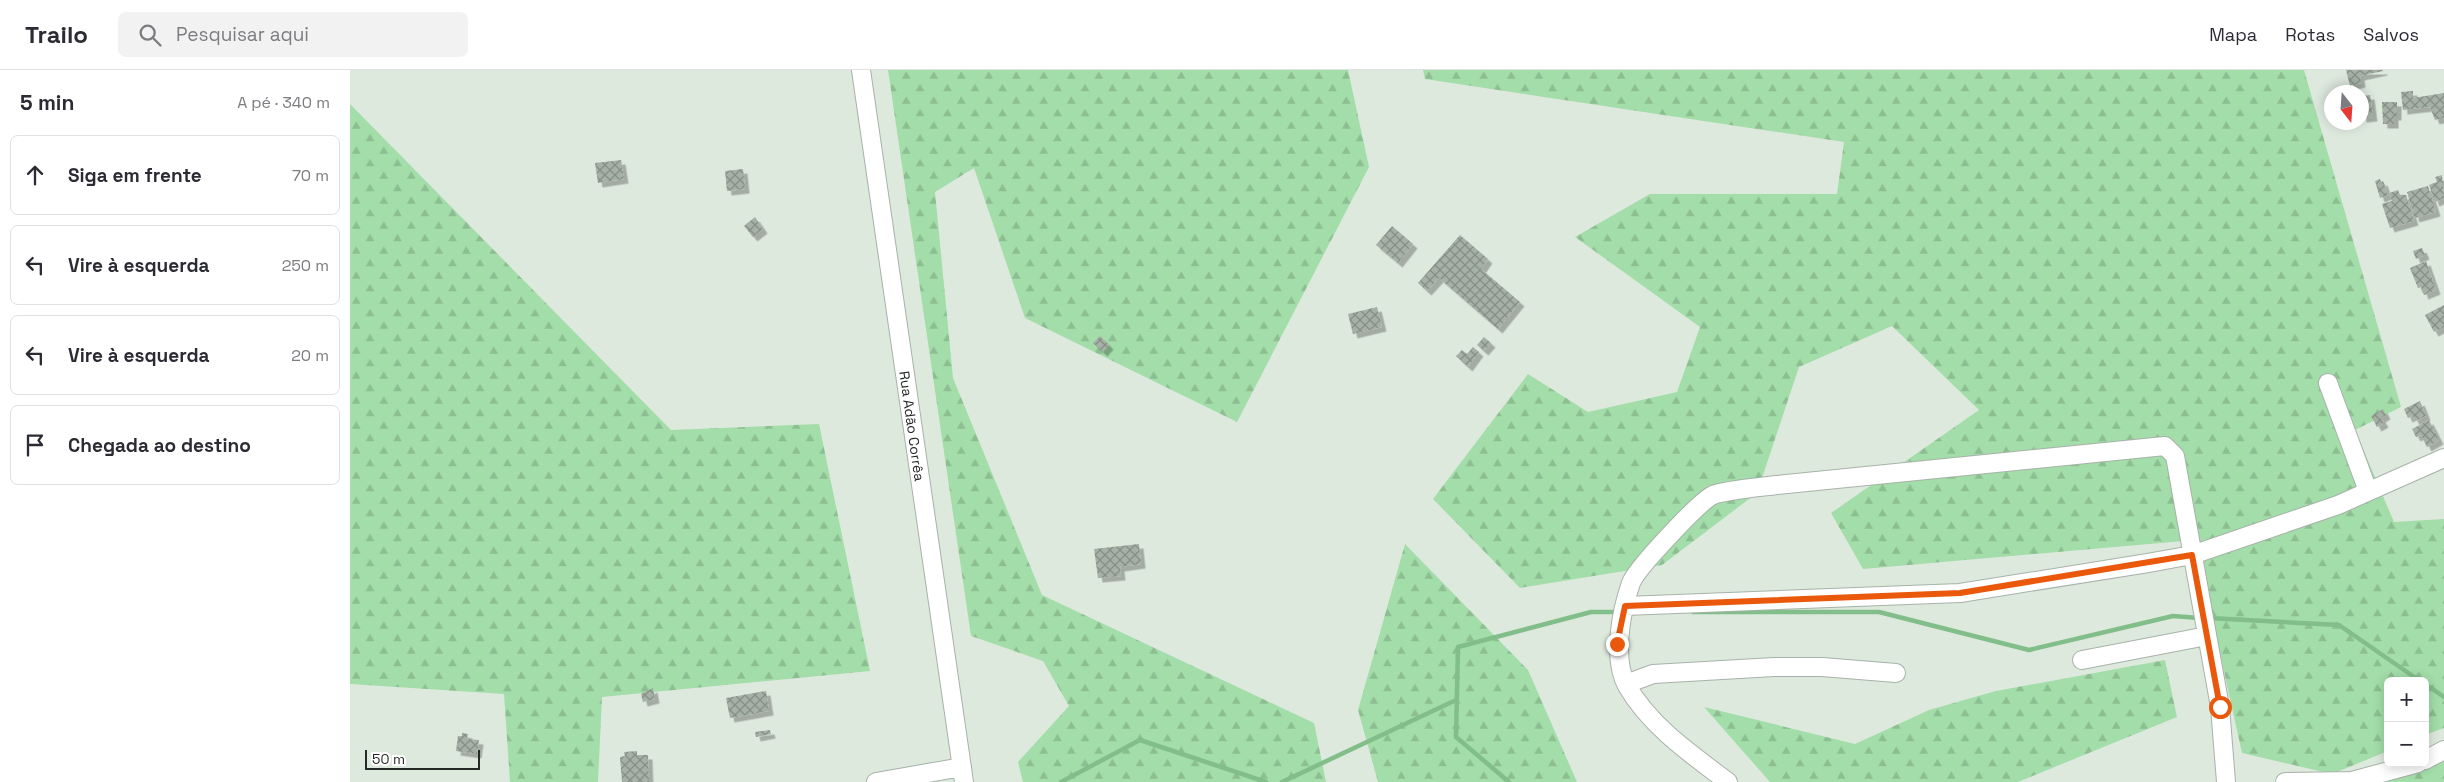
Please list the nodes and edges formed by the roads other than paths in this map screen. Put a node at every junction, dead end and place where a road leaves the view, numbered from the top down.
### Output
1 (861, 70) edge
2 (2328, 383) dead end
3 (2444, 458) edge
4 (2368, 492) junction
5 (2192, 555) junction
6 (1625, 606) junction
7 (2207, 636) junction
8 (2082, 660) dead end
9 (1896, 673) dead end
10 (1626, 684) junction
11 (2444, 750) edge
12 (2429, 758) edge
13 (2403, 767) edge
14 (963, 774) edge
15 (876, 782) edge
16 (1728, 782) edge
17 (2226, 782) edge
18 (2285, 782) edge

1 - 14 street, Rua Adão Corrêa
2 - 4 street
3 - 4 street
4 - 5 street
5 - 6 street
5 - 6 street
5 - 7 street
6 - 10 street
7 - 8 street
7 - 17 street
9 - 10 street
10 - 16 street
11 - 12 street
13 - 18 street
14 - 15 street

